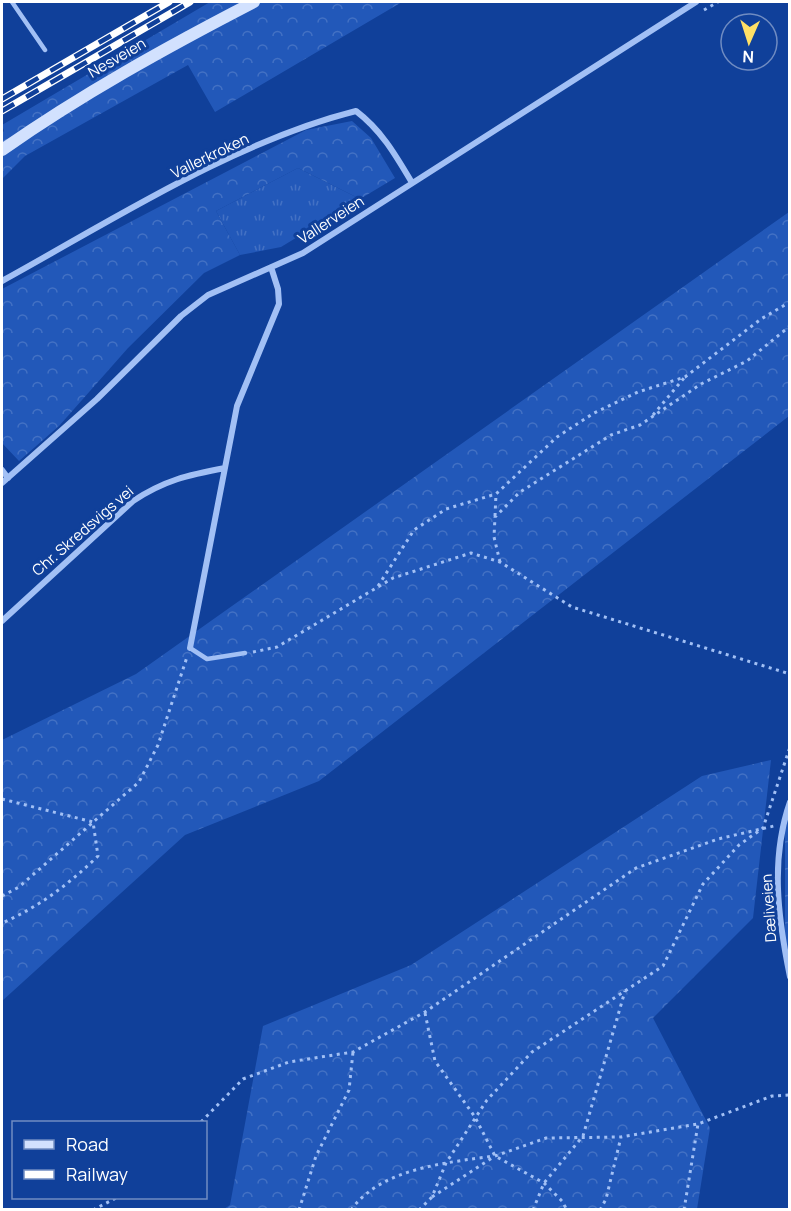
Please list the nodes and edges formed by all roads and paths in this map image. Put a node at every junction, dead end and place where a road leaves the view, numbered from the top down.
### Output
1 (12, 2) edge
2 (254, 2) edge
3 (696, 2) edge
4 (45, 50) dead end
5 (2, 150) edge
6 (411, 182) junction
7 (271, 267) junction
8 (2, 281) edge
9 (789, 302) edge
10 (789, 326) edge
11 (685, 377) junction
12 (650, 418) junction
13 (225, 468) junction
14 (2, 470) edge
15 (8, 478) junction
16 (2, 483) edge
17 (496, 494) junction
18 (495, 517) junction
19 (500, 562) junction
20 (377, 588) junction
21 (2, 621) edge
22 (190, 648) junction
23 (245, 653) joint
24 (789, 674) edge
25 (789, 747) edge
26 (2, 798) edge
27 (789, 802) edge
28 (93, 822) junction
29 (763, 828) junction
30 (2, 896) edge
31 (2, 923) edge
32 (789, 976) edge
33 (625, 991) junction
34 (425, 1012) junction
35 (353, 1052) junction
36 (789, 1095) edge
37 (476, 1117) junction
38 (202, 1121) edge
39 (698, 1124) junction
40 (583, 1136) junction
41 (621, 1137) junction
42 (495, 1156) junction
43 (446, 1163) junction
44 (544, 1183) junction
45 (432, 1197) junction
46 (112, 1199) edge
47 (93, 1209) edge
48 (299, 1209) edge
49 (351, 1209) edge
50 (419, 1209) edge
51 (533, 1209) edge
52 (567, 1209) edge
53 (600, 1209) edge
54 (684, 1209) edge

1 - 4 lane
2 - 5 street, Nesveien
3 - 6 street, Vallerveien
6 - 7 street, Vallerveien
6 - 8 street, Vallerkroken
7 - 13 street
7 - 15 street, Vallerveien
9 - 11 path
10 - 12 path
11 - 12 path
11 - 17 path
12 - 18 path
13 - 21 street, Chr. Skredsvigs vei
13 - 22 street
14 - 15 street
15 - 16 street, Vallerveien
17 - 18 path
17 - 20 path
18 - 19 path
19 - 20 path
19 - 24 path
20 - 23 path
22 - 23 lane
22 - 28 path
25 - 29 path
26 - 28 path
27 - 32 street, Dæliveien
28 - 30 path
28 - 31 path
29 - 33 path
29 - 34 path
33 - 37 path
33 - 40 path
34 - 35 path
34 - 37 path
35 - 38 path
35 - 48 path
36 - 39 path
37 - 42 path
37 - 43 path
39 - 41 path
39 - 54 path
40 - 41 path
40 - 42 path
40 - 44 path
41 - 53 path
42 - 43 path
42 - 44 path
42 - 45 path
43 - 45 path
43 - 49 path
44 - 51 path
44 - 52 path
45 - 50 path
46 - 47 path

